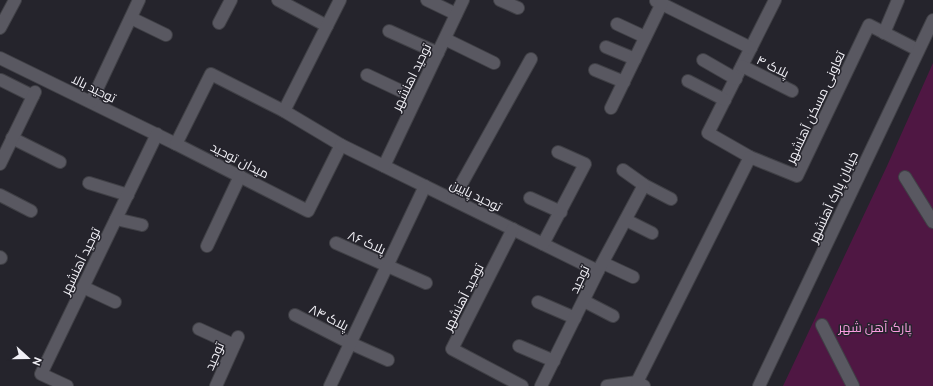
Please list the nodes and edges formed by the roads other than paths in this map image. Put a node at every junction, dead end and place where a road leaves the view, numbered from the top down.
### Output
1 (15, 0) edge
2 (139, 0) edge
3 (231, 0) edge
4 (278, 0) edge
5 (340, 0) edge
6 (427, 0) edge
7 (463, 0) edge
8 (500, 0) edge
9 (775, 0) edge
10 (898, 0) edge
11 (659, 2) edge
12 (518, 8) dead end
13 (456, 14) junction
14 (131, 18) junction
15 (933, 20) edge
16 (219, 23) dead end
17 (617, 24) dead end
18 (327, 26) junction
19 (0, 28) edge
20 (389, 31) dead end
21 (884, 33) junction
22 (166, 35) dead end
23 (645, 38) junction
24 (445, 39) junction
25 (606, 47) dead end
26 (751, 48) junction
27 (918, 50) junction
28 (438, 53) junction
29 (0, 58) edge
30 (531, 59) dead end
31 (635, 59) junction
32 (703, 60) dead end
33 (494, 63) dead end
34 (742, 66) junction
35 (595, 70) dead end
36 (367, 75) dead end
37 (736, 79) junction
38 (1, 80) dead end
39 (688, 81) dead end
40 (624, 82) junction
41 (792, 91) dead end
42 (416, 98) junction
43 (725, 100) junction
44 (91, 102) junction
45 (611, 108) dead end
46 (284, 111) junction
47 (157, 134) junction
48 (7, 141) edge
49 (176, 144) junction
50 (341, 145) junction
51 (558, 152) dead end
52 (750, 157) junction
53 (60, 162) dead end
54 (0, 164) edge
55 (384, 166) junction
56 (623, 170) dead end
57 (240, 176) junction
58 (905, 176) dead end
59 (89, 183) dead end
60 (644, 185) junction
61 (425, 186) junction
62 (0, 195) edge
63 (128, 195) junction
64 (530, 198) dead end
65 (671, 199) dead end
66 (453, 200) junction
67 (31, 211) dead end
68 (560, 212) junction
69 (116, 218) junction
70 (626, 220) junction
71 (933, 222) edge
72 (142, 225) dead end
73 (513, 229) junction
74 (652, 233) dead end
75 (336, 243) dead end
76 (544, 244) junction
77 (207, 246) dead end
78 (386, 266) junction
79 (601, 267) junction
80 (633, 277) dead end
81 (426, 283) dead end
82 (83, 287) junction
83 (584, 301) junction
84 (115, 302) dead end
85 (538, 302) dead end
86 (295, 315) dead end
87 (613, 316) dead end
88 (575, 318) junction
89 (822, 325) dead end
90 (199, 329) dead end
91 (350, 343) junction
92 (519, 346) dead end
93 (388, 360) dead end
94 (554, 360) junction
95 (640, 384) edge
96 (518, 385) edge
97 (68, 386) edge
98 (216, 386) edge
99 (330, 386) edge
100 (542, 386) edge
101 (607, 386) edge
102 (759, 386) edge
103 (853, 386) edge

1 - 19 street
2 - 14 street
3 - 16 street
4 - 18 street
5 - 18 street
6 - 13 street
7 - 13 street, توحید اهنشهر
8 - 12 street
9 - 26 street
10 - 21 street
11 - 23 street
11 - 26 street
13 - 24 street, توحید اهنشهر
14 - 22 street
14 - 44 street
15 - 27 street, خیابان پارک آهنشهر
17 - 23 street
18 - 46 street
20 - 28 street
21 - 27 street
21 - 52 street, تعاونی مسکن آهنشهر
23 - 31 street
24 - 28 street, توحید اهنشهر
24 - 33 street
25 - 31 street
26 - 34 street
27 - 102 street, خیابان پارک آهنشهر
28 - 42 street, توحید اهنشهر
29 - 44 street, توحید بالا
30 - 66 street
31 - 40 street
32 - 37 street
34 - 37 street
34 - 41 street, پلاک ۴
35 - 40 street
36 - 42 street
37 - 43 street
38 - 48 street
39 - 43 street
40 - 45 street
42 - 55 street, توحید اهنشهر
43 - 52 street
44 - 47 street, توحید بالا
46 - 49 street
46 - 50 street
47 - 49 street, توحید بالا
47 - 63 street, توحید آهنشهر
48 - 53 street
48 - 54 street
49 - 57 street, میدان توحید
50 - 55 street, توحید پایین
50 - 57 street, میدان توحید
51 - 68 street
52 - 95 street
55 - 61 street, توحید پایین
56 - 60 street
57 - 77 street
58 - 71 street
59 - 63 street
60 - 65 street
60 - 70 street, توحید
61 - 66 street, توحید پایین
61 - 78 street
62 - 67 street
63 - 69 street, توحید آهنشهر
64 - 68 street
66 - 73 street, توحید پایین
68 - 76 street
69 - 72 street
69 - 82 street, توحید آهنشهر
70 - 74 street
70 - 79 street, توحید
73 - 76 street, توحید پایین
73 - 96 street, توحید آهنشهر
75 - 78 street, پلاک ۸۶
76 - 79 street, توحید پایین
78 - 81 street, پلاک ۸۶
78 - 91 street
79 - 80 street, توحید پایین
79 - 83 street, توحید
82 - 84 street
82 - 97 street, توحید آهنشهر
83 - 87 street
83 - 88 street, توحید
85 - 88 street
86 - 91 street, پلاک ۸۴
88 - 94 street, توحید
89 - 103 street
90 - 98 street, توحید
91 - 93 street, پلاک ۸۴
91 - 99 street
92 - 94 street
94 - 100 street, توحید
95 - 101 street

